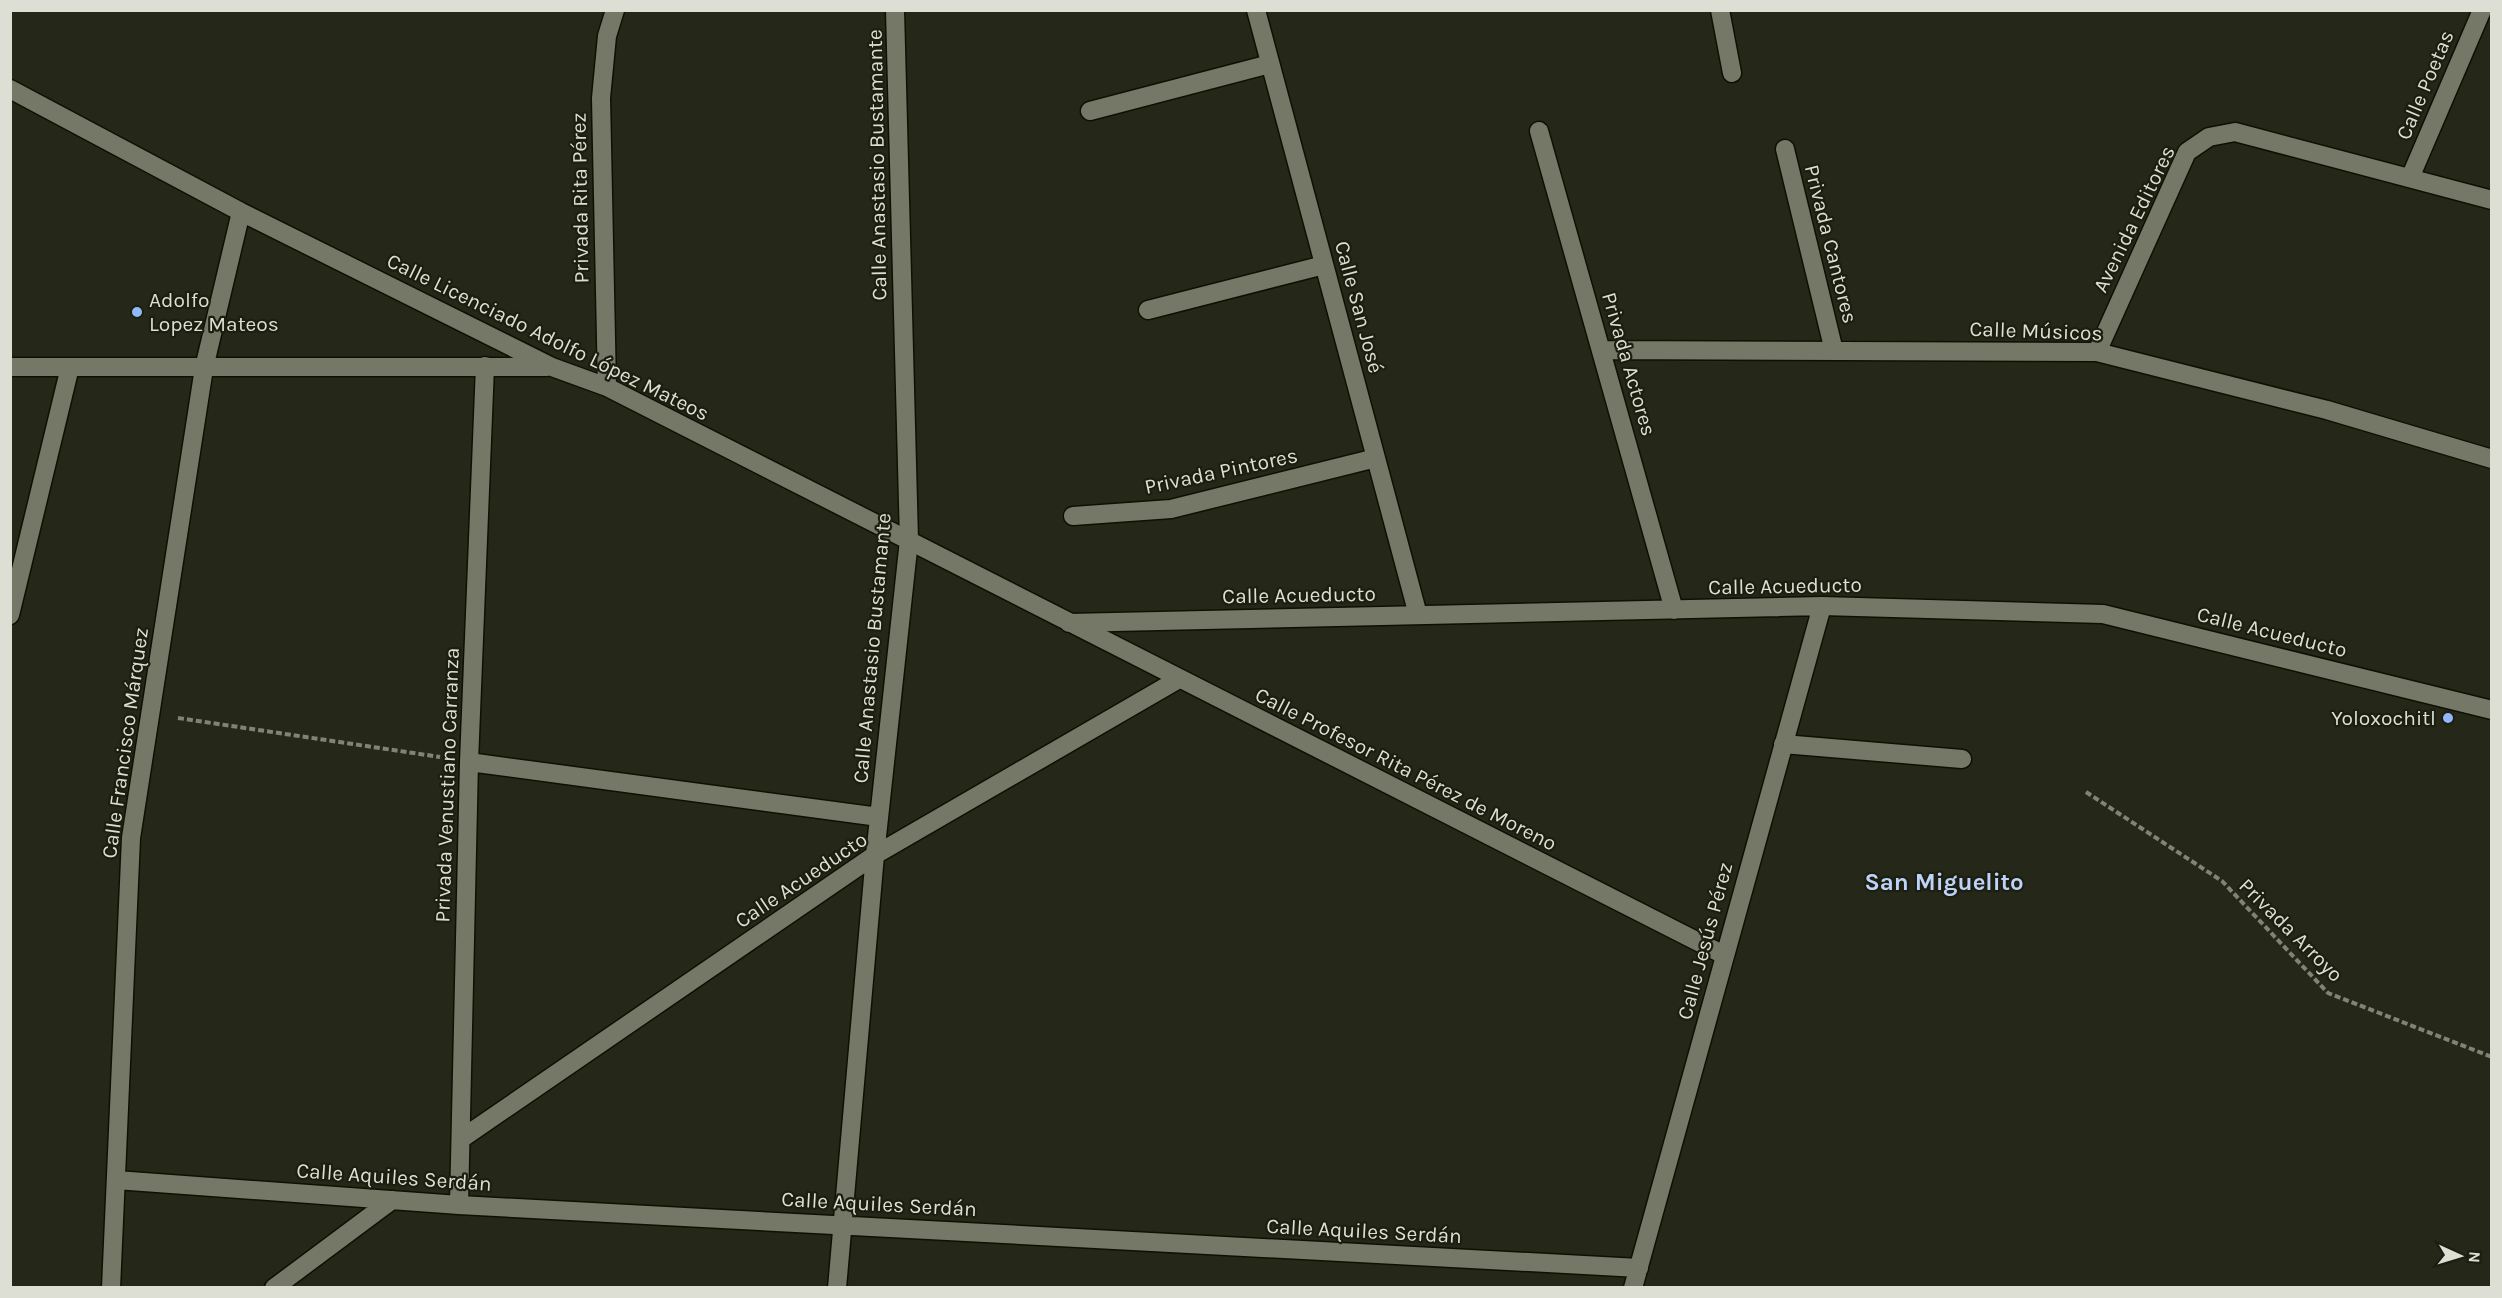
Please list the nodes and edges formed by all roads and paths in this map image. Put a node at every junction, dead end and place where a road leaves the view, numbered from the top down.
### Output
1 (615, 10) edge
2 (895, 10) edge
3 (1256, 10) edge
4 (1720, 10) edge
5 (2482, 10) edge
6 (1270, 64) junction
7 (1732, 73) dead end
8 (10, 89) edge
9 (1090, 111) dead end
10 (1539, 131) dead end
11 (1785, 149) dead end
12 (2409, 178) junction
13 (2492, 200) edge
14 (241, 212) junction
15 (1324, 266) junction
16 (1148, 310) dead end
17 (1601, 350) junction
18 (1834, 351) junction
19 (2097, 352) junction
20 (485, 366) junction
21 (10, 367) edge
22 (70, 367) junction
23 (552, 367) junction
24 (204, 368) junction
25 (607, 387) junction
26 (1376, 458) junction
27 (2492, 459) edge
28 (1073, 516) dead end
29 (909, 540) junction
30 (1822, 606) junction
31 (1674, 610) junction
32 (10, 615) edge
33 (1418, 615) junction
34 (1068, 623) junction
35 (1179, 679) junction
36 (2492, 710) edge
37 (150, 714) junction
38 (1783, 744) junction
39 (1962, 759) dead end
40 (469, 762) junction
41 (2086, 792) dead end
42 (879, 817) junction
43 (875, 855) junction
44 (1724, 955) junction
45 (2492, 1057) edge
46 (461, 1139) junction
47 (116, 1180) junction
48 (392, 1200) junction
49 (459, 1205) junction
50 (842, 1224) junction
51 (1639, 1268) junction
52 (111, 1287) edge
53 (274, 1287) edge
54 (837, 1287) edge
55 (1633, 1287) edge

1 - 25 street, Privada Rita Pérez
2 - 29 street, Calle Anastasio Bustamante
3 - 6 street, Calle San José
4 - 7 street
5 - 12 street, Calle Poetas
6 - 9 street
6 - 15 street, Calle San José
8 - 14 street, Calle Licenciado Adolfo López Mateos
10 - 17 street, Privada Actores
11 - 18 street, Privada Cantores
12 - 13 street, Avenida Editores
12 - 19 street, Avenida Editores
14 - 23 street, Calle Licenciado Adolfo López Mateos
14 - 24 street, Calle Francisco Márquez
15 - 16 street
15 - 26 street, Calle San José
17 - 18 street, Calle Músicos
17 - 31 street, Privada Actores
18 - 19 street, Calle Músicos
19 - 27 street, Calle Músicos
20 - 23 street
20 - 24 street
20 - 40 street, Privada Venustiano Carranza
21 - 22 street
22 - 24 street
22 - 32 street
23 - 25 street, Calle Licenciado Adolfo López Mateos
24 - 37 street, Calle Francisco Márquez
25 - 29 street, Calle Licenciado Adolfo López Mateos
26 - 28 street, Privada Pintores
26 - 33 street, Calle San José
29 - 34 street, Calle Licenciado Adolfo López Mateos
29 - 42 street, Calle Anastasio Bustamante
30 - 31 street, Calle Acueducto
30 - 36 street, Calle Acueducto
30 - 38 street, Calle Jesús Pérez
31 - 33 street, Calle Acueducto
33 - 34 street, Calle Acueducto
34 - 35 street, Calle Profesor Rita Pérez de Moreno
35 - 43 street, Calle Acueducto
35 - 44 street, Calle Profesor Rita Pérez de Moreno
37 - 40 path
37 - 47 street, Calle Francisco Márquez
38 - 39 street
38 - 44 street, Calle Jesús Pérez
40 - 42 street
40 - 46 street, Privada Venustiano Carranza
41 - 45 path, Privada Arroyo
42 - 43 street, Calle Anastasio Bustamante
43 - 46 street, Calle Acueducto
43 - 50 street, Calle Anastasio Bustamante
44 - 51 street, Calle Jesús Pérez
46 - 49 street, Privada Venustiano Carranza
47 - 48 street, Calle Aquiles Serdán
47 - 52 street, Calle Francisco Márquez
48 - 49 street, Calle Aquiles Serdán
48 - 53 street
49 - 50 street, Calle Aquiles Serdán
50 - 51 street, Calle Aquiles Serdán
50 - 54 street, Calle Anastasio Bustamante
51 - 55 street, Calle Jesús Pérez

